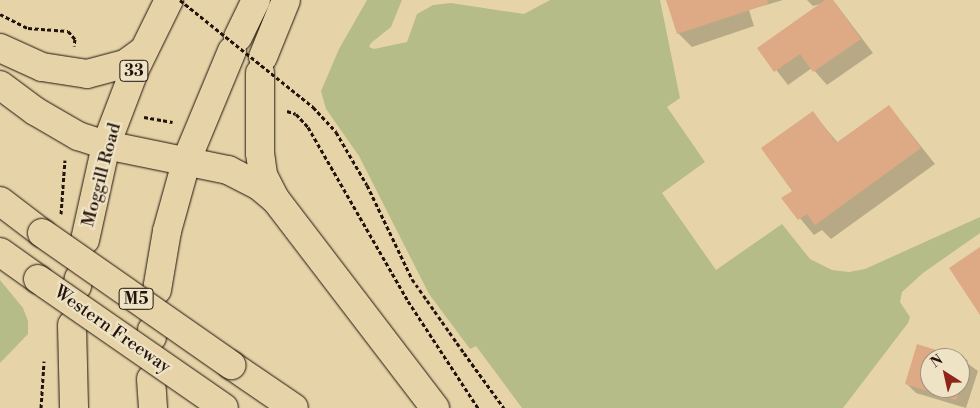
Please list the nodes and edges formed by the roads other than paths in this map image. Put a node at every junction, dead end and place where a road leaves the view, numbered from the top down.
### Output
1 (169, 0) edge
2 (256, 0) edge
3 (286, 0) edge
4 (0, 48) edge
5 (143, 51) junction
6 (0, 85) edge
7 (106, 145) junction
8 (187, 159) junction
9 (276, 200) junction
10 (0, 201) edge
11 (85, 240) dead end
12 (0, 252) edge
13 (157, 290) dead end
14 (72, 325) dead end
15 (151, 379) dead end
16 (74, 408) edge
17 (153, 408) edge
18 (224, 408) edge
19 (294, 408) edge
20 (435, 408) edge

1 - 5 highway, Moggill Road / 33
2 - 8 highway
3 - 9 highway
4 - 5 highway
5 - 7 highway, Moggill Road / 33
6 - 7 highway
7 - 8 highway
7 - 11 highway, Moggill Road / 33
8 - 9 highway
8 - 13 highway
9 - 20 highway
10 - 19 highway, M5, bridge
12 - 18 highway, Western Freeway / M5, bridge
14 - 16 highway
15 - 17 highway

